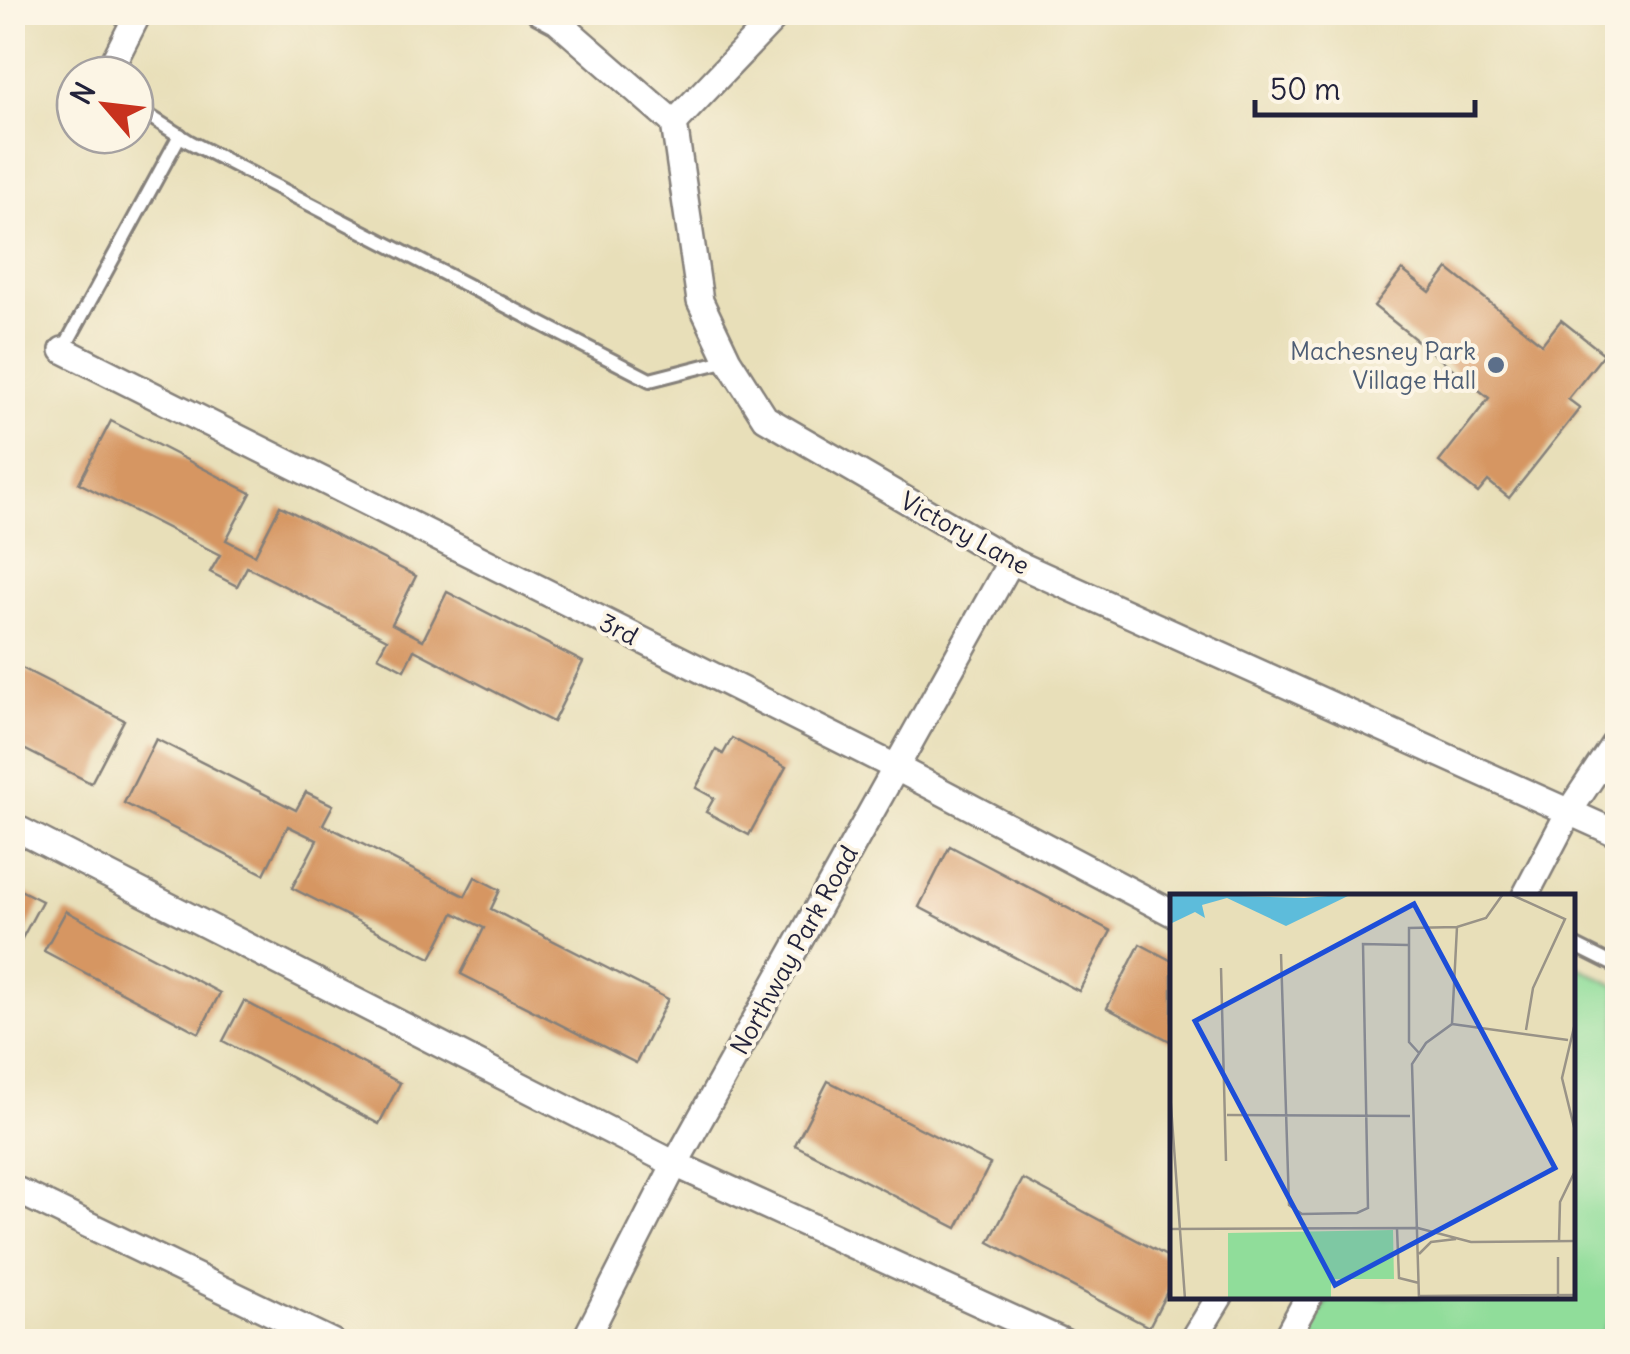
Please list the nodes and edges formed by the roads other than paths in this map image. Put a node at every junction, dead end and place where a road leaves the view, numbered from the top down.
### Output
1 (139, 12) edge
2 (540, 12) edge
3 (780, 12) edge
4 (117, 55) edge
5 (155, 119) edge
6 (674, 123) junction
7 (180, 135) junction
8 (62, 350) joint
9 (728, 360) junction
10 (1011, 562) junction
11 (1618, 738) edge
12 (895, 767) junction
13 (1570, 810) junction
14 (12, 826) edge
15 (1618, 834) edge
16 (1526, 894) edge
17 (1170, 912) edge
18 (1575, 946) edge
19 (1618, 967) edge
20 (675, 1164) junction
21 (12, 1188) edge
22 (1218, 1299) edge
23 (1306, 1299) edge
24 (332, 1342) edge
25 (584, 1342) edge
26 (1064, 1342) edge
27 (1192, 1342) edge
28 (1284, 1342) edge

1 - 4 street
2 - 6 street
3 - 6 street
5 - 7 lane
6 - 9 street, Victory Lane
7 - 8 lane
7 - 9 lane
8 - 12 street, 3rd
9 - 10 street, Victory Lane
10 - 12 street, Northway Park Road
10 - 13 street, Victory Lane
11 - 13 street
12 - 17 street, 3rd
12 - 20 street, Northway Park Road
13 - 15 street, Victory Lane
13 - 16 street
14 - 20 street
18 - 19 lane
20 - 25 street, Northway Park Road
20 - 26 street
21 - 24 street
22 - 27 street
23 - 28 street

